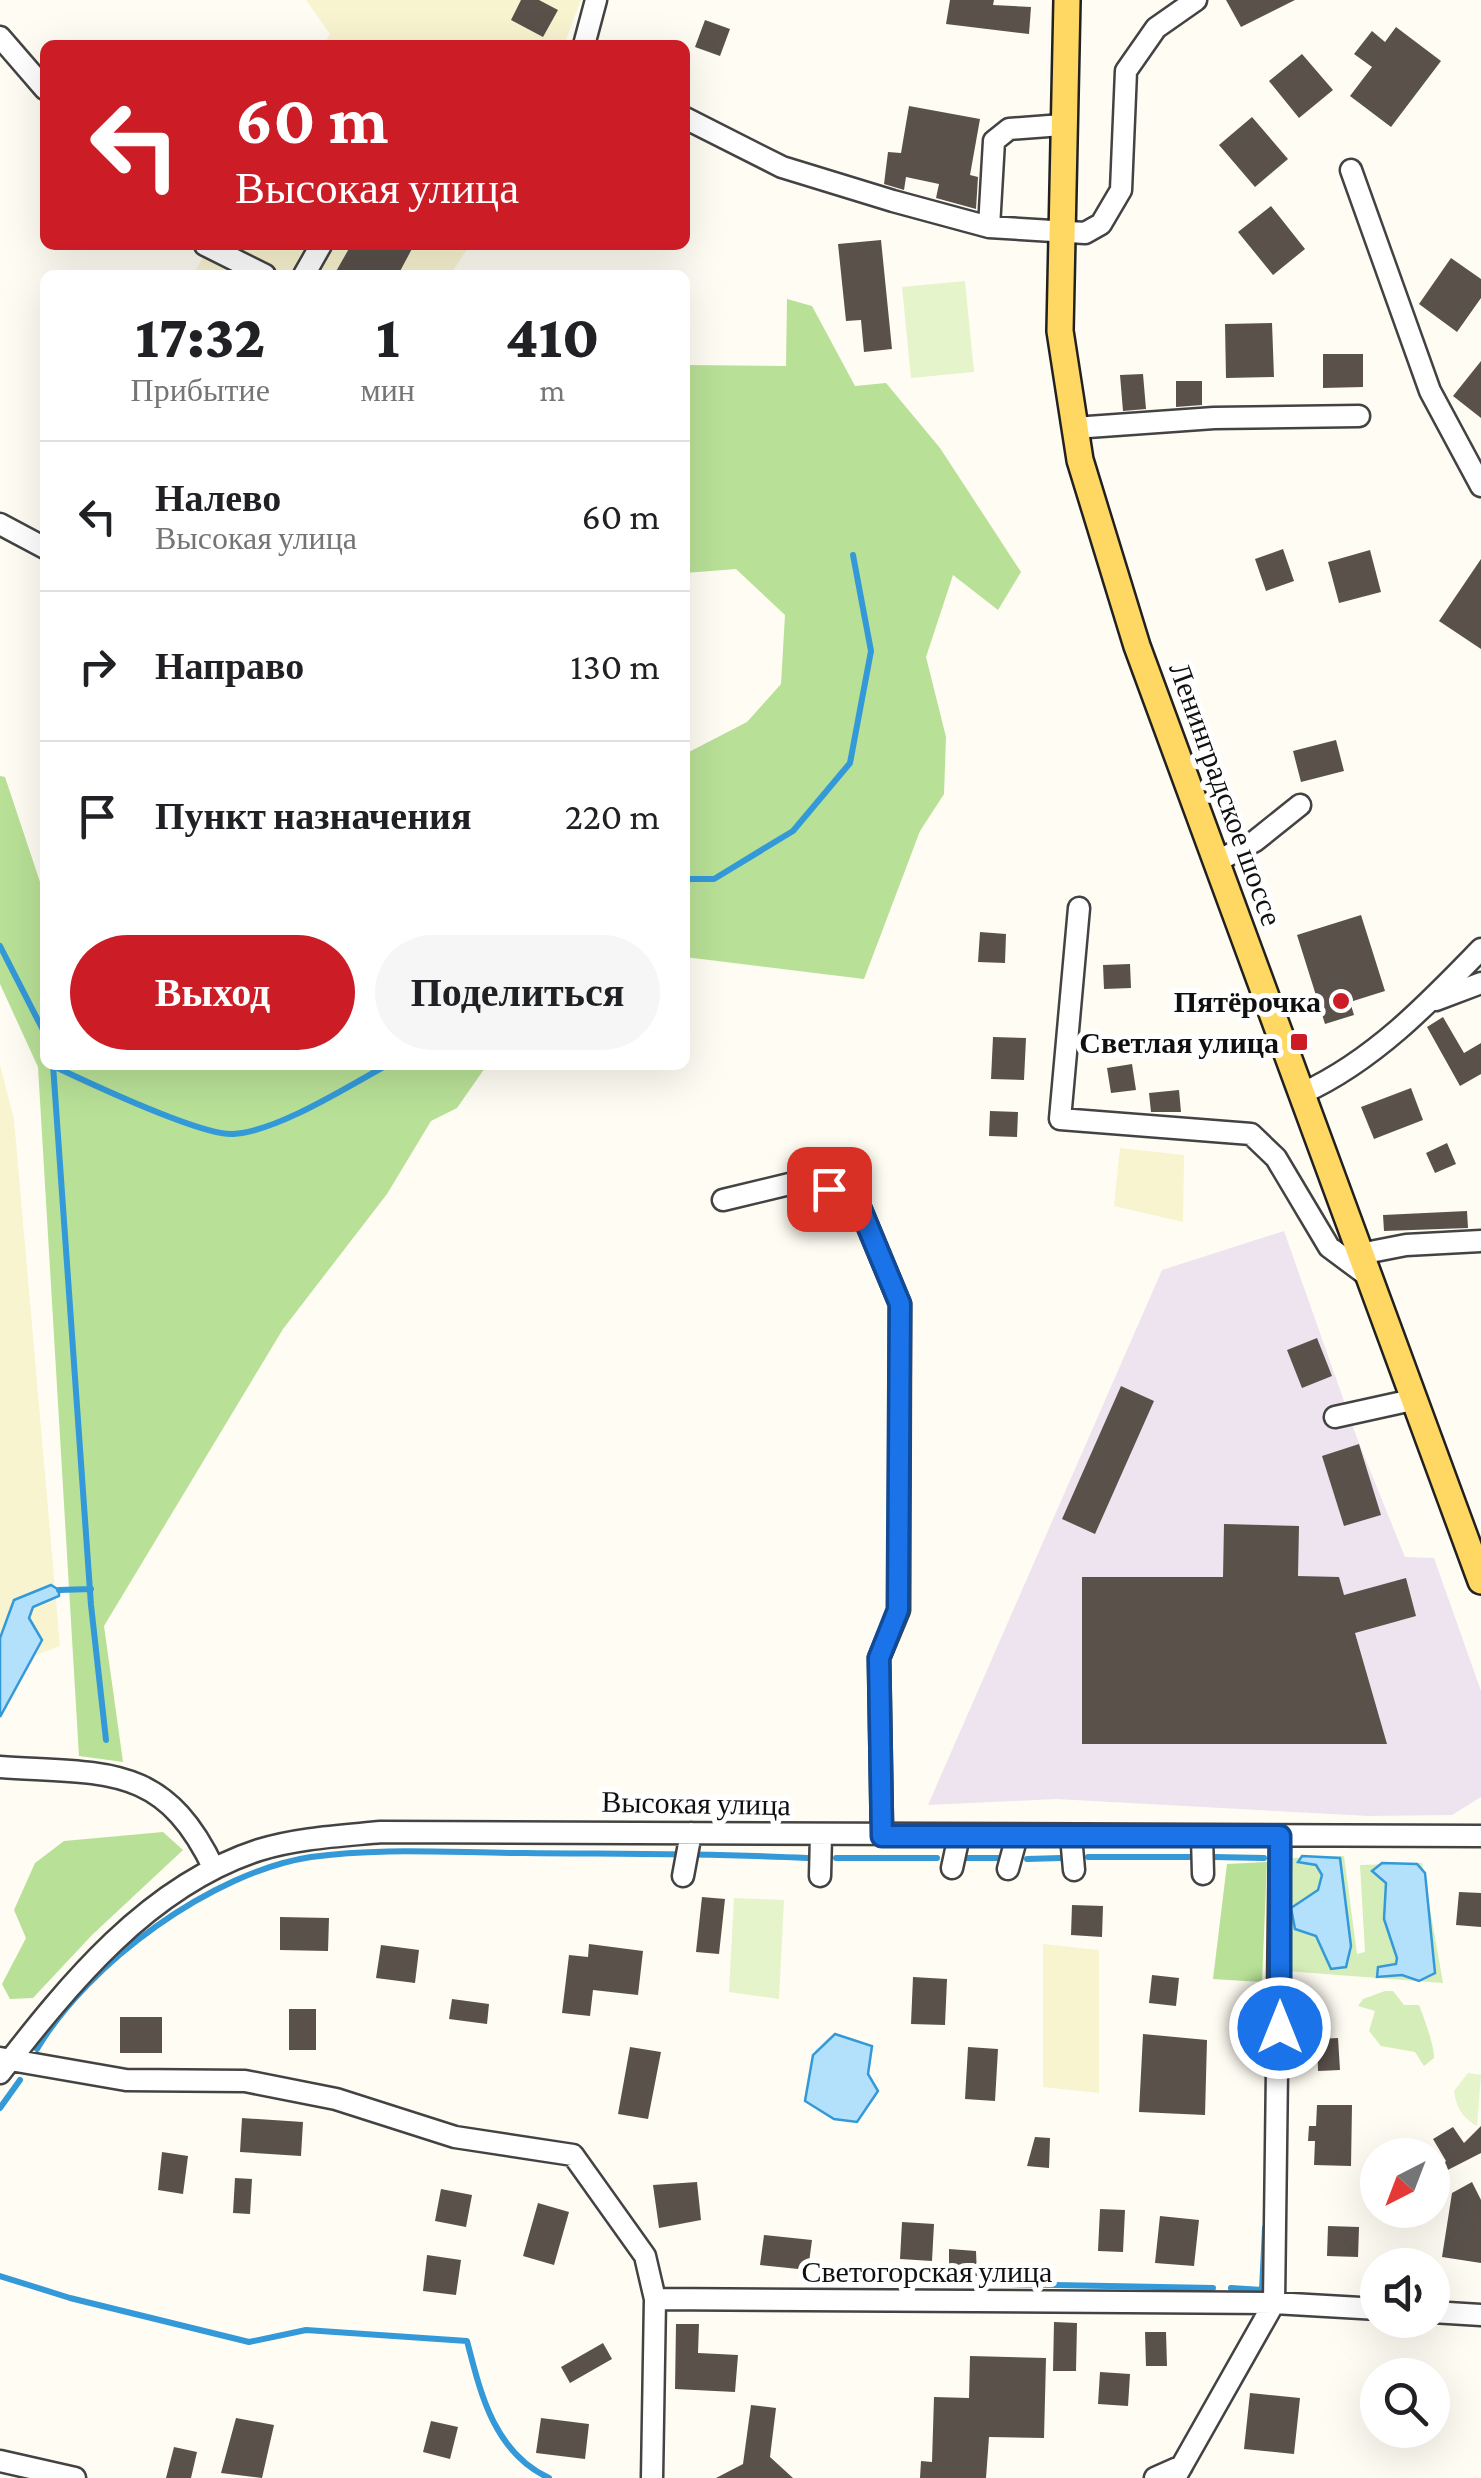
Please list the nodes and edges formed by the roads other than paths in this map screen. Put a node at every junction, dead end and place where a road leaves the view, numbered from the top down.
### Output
1 (596, 0) edge
2 (1066, 0) edge
3 (1196, 0) edge
4 (0, 36) edge
5 (585, 40) edge
6 (40, 84) edge
7 (690, 121) edge
8 (1062, 125) junction
9 (1351, 170) dead end
10 (989, 227) junction
11 (1059, 234) junction
12 (214, 250) edge
13 (255, 270) edge
14 (1359, 416) dead end
15 (1074, 428) junction
16 (1481, 486) edge
17 (0, 524) edge
18 (40, 545) edge
19 (1300, 805) dead end
20 (1216, 862) junction
21 (1079, 908) dead end
22 (1481, 949) edge
23 (1481, 983) edge
24 (1430, 1002) junction
25 (1304, 1093) junction
26 (723, 1200) dead end
27 (1481, 1241) edge
28 (1364, 1265) junction
29 (1412, 1400) junction
30 (1336, 1417) dead end
31 (1481, 1582) edge
32 (0, 1767) edge
33 (820, 1835) junction
34 (882, 1836) junction
35 (959, 1836) junction
36 (1017, 1836) junction
37 (1071, 1836) junction
38 (1202, 1836) junction
39 (1280, 1836) junction
40 (1481, 1836) edge
41 (952, 1868) dead end
42 (1008, 1869) dead end
43 (214, 1870) junction
44 (1074, 1870) dead end
45 (1204, 1874) dead end
46 (820, 1876) dead end
47 (3, 2064) edge
48 (655, 2299) junction
49 (1274, 2304) junction
50 (1360, 2308) edge
51 (1450, 2313) edge
52 (1481, 2315) edge
53 (0, 2461) edge
54 (1179, 2474) edge
55 (75, 2478) edge
56 (652, 2478) edge
57 (1154, 2478) edge

1 - 5 street
2 - 8 main road, Ленинградское шоссе
3 - 11 street
4 - 6 street
7 - 10 street
8 - 10 street
8 - 11 main road, Ленинградское шоссе
9 - 16 street
10 - 11 street
11 - 15 main road, Ленинградское шоссе
12 - 13 street
14 - 15 street
15 - 20 main road, Ленинградское шоссе
17 - 18 street
19 - 20 street
20 - 25 main road, Ленинградское шоссе
21 - 28 street
22 - 24 street
23 - 24 street
24 - 25 street
25 - 28 main road, Ленинградское шоссе
26 - 34 street
27 - 28 street
28 - 29 main road, Ленинградское шоссе
29 - 30 street
29 - 31 main road, Ленинградское шоссе
32 - 43 street
33 - 34 street, Высокая улица
33 - 43 street, Высокая улица
33 - 46 street
34 - 35 street, Высокая улица
35 - 36 street, Высокая улица
35 - 41 street
36 - 37 street, Высокая улица
36 - 42 street
37 - 38 street, Высокая улица
37 - 44 street
38 - 39 street, Высокая улица
38 - 45 street
39 - 40 street, Высокая улица
39 - 49 street
43 - 47 street, Высокая улица
47 - 48 street
48 - 49 street, Светогорская улица
48 - 56 street
49 - 50 street, Светогорская улица
49 - 54 street
51 - 52 street
53 - 55 street
54 - 57 street

